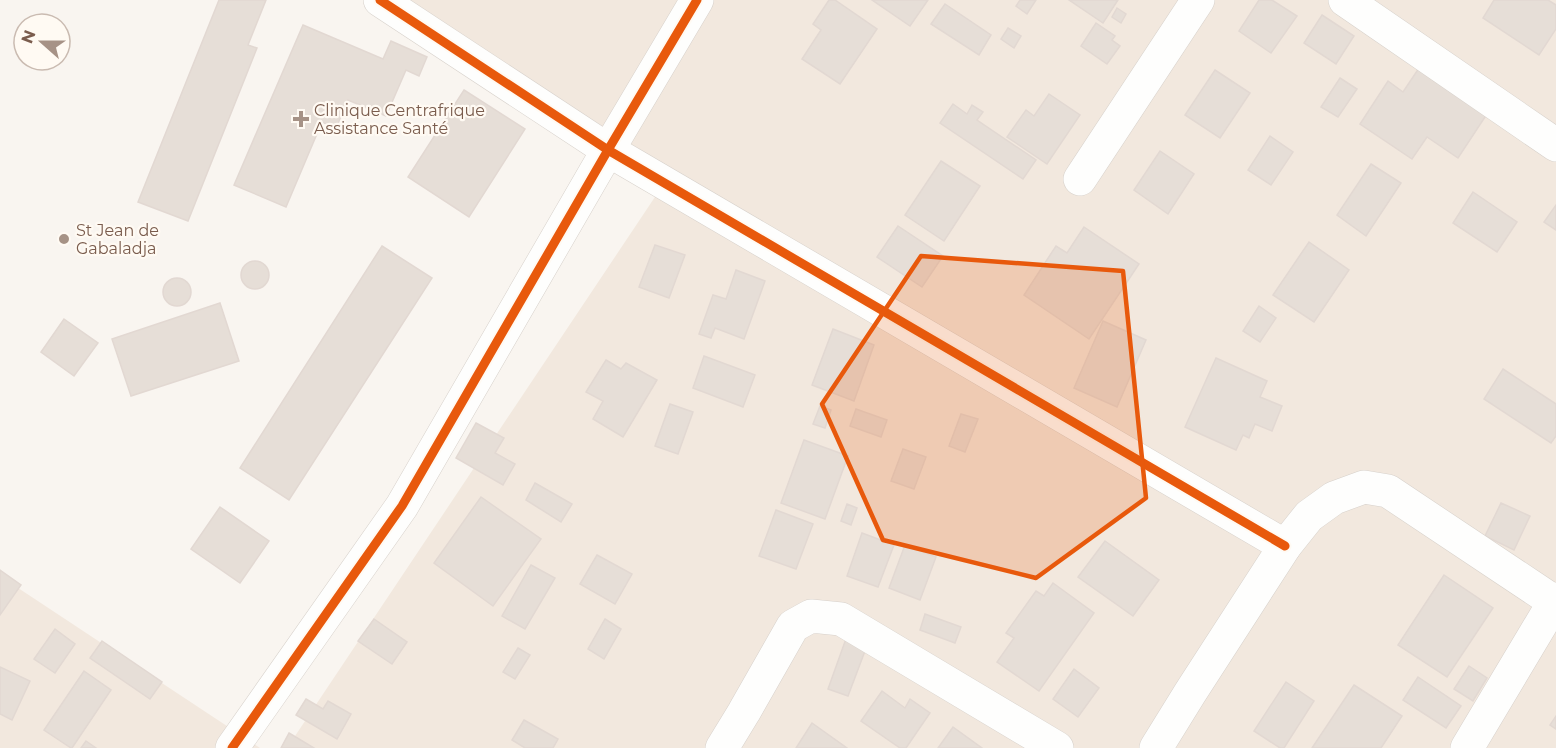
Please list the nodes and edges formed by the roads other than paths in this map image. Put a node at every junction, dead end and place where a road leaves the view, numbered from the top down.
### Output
1 (380, 0) edge
2 (697, 0) edge
3 (1198, 0) edge
4 (1345, 0) edge
5 (1556, 145) edge
6 (608, 150) junction
7 (1080, 179) dead end
8 (1285, 546) junction
9 (1556, 601) edge
10 (232, 748) edge
11 (722, 748) edge
12 (1057, 748) edge
13 (1156, 748) edge
14 (1467, 748) edge

1 - 6 street
2 - 6 street
3 - 7 street
4 - 5 street
6 - 8 street
6 - 10 street
8 - 9 street
8 - 13 street
9 - 14 street
11 - 12 street

